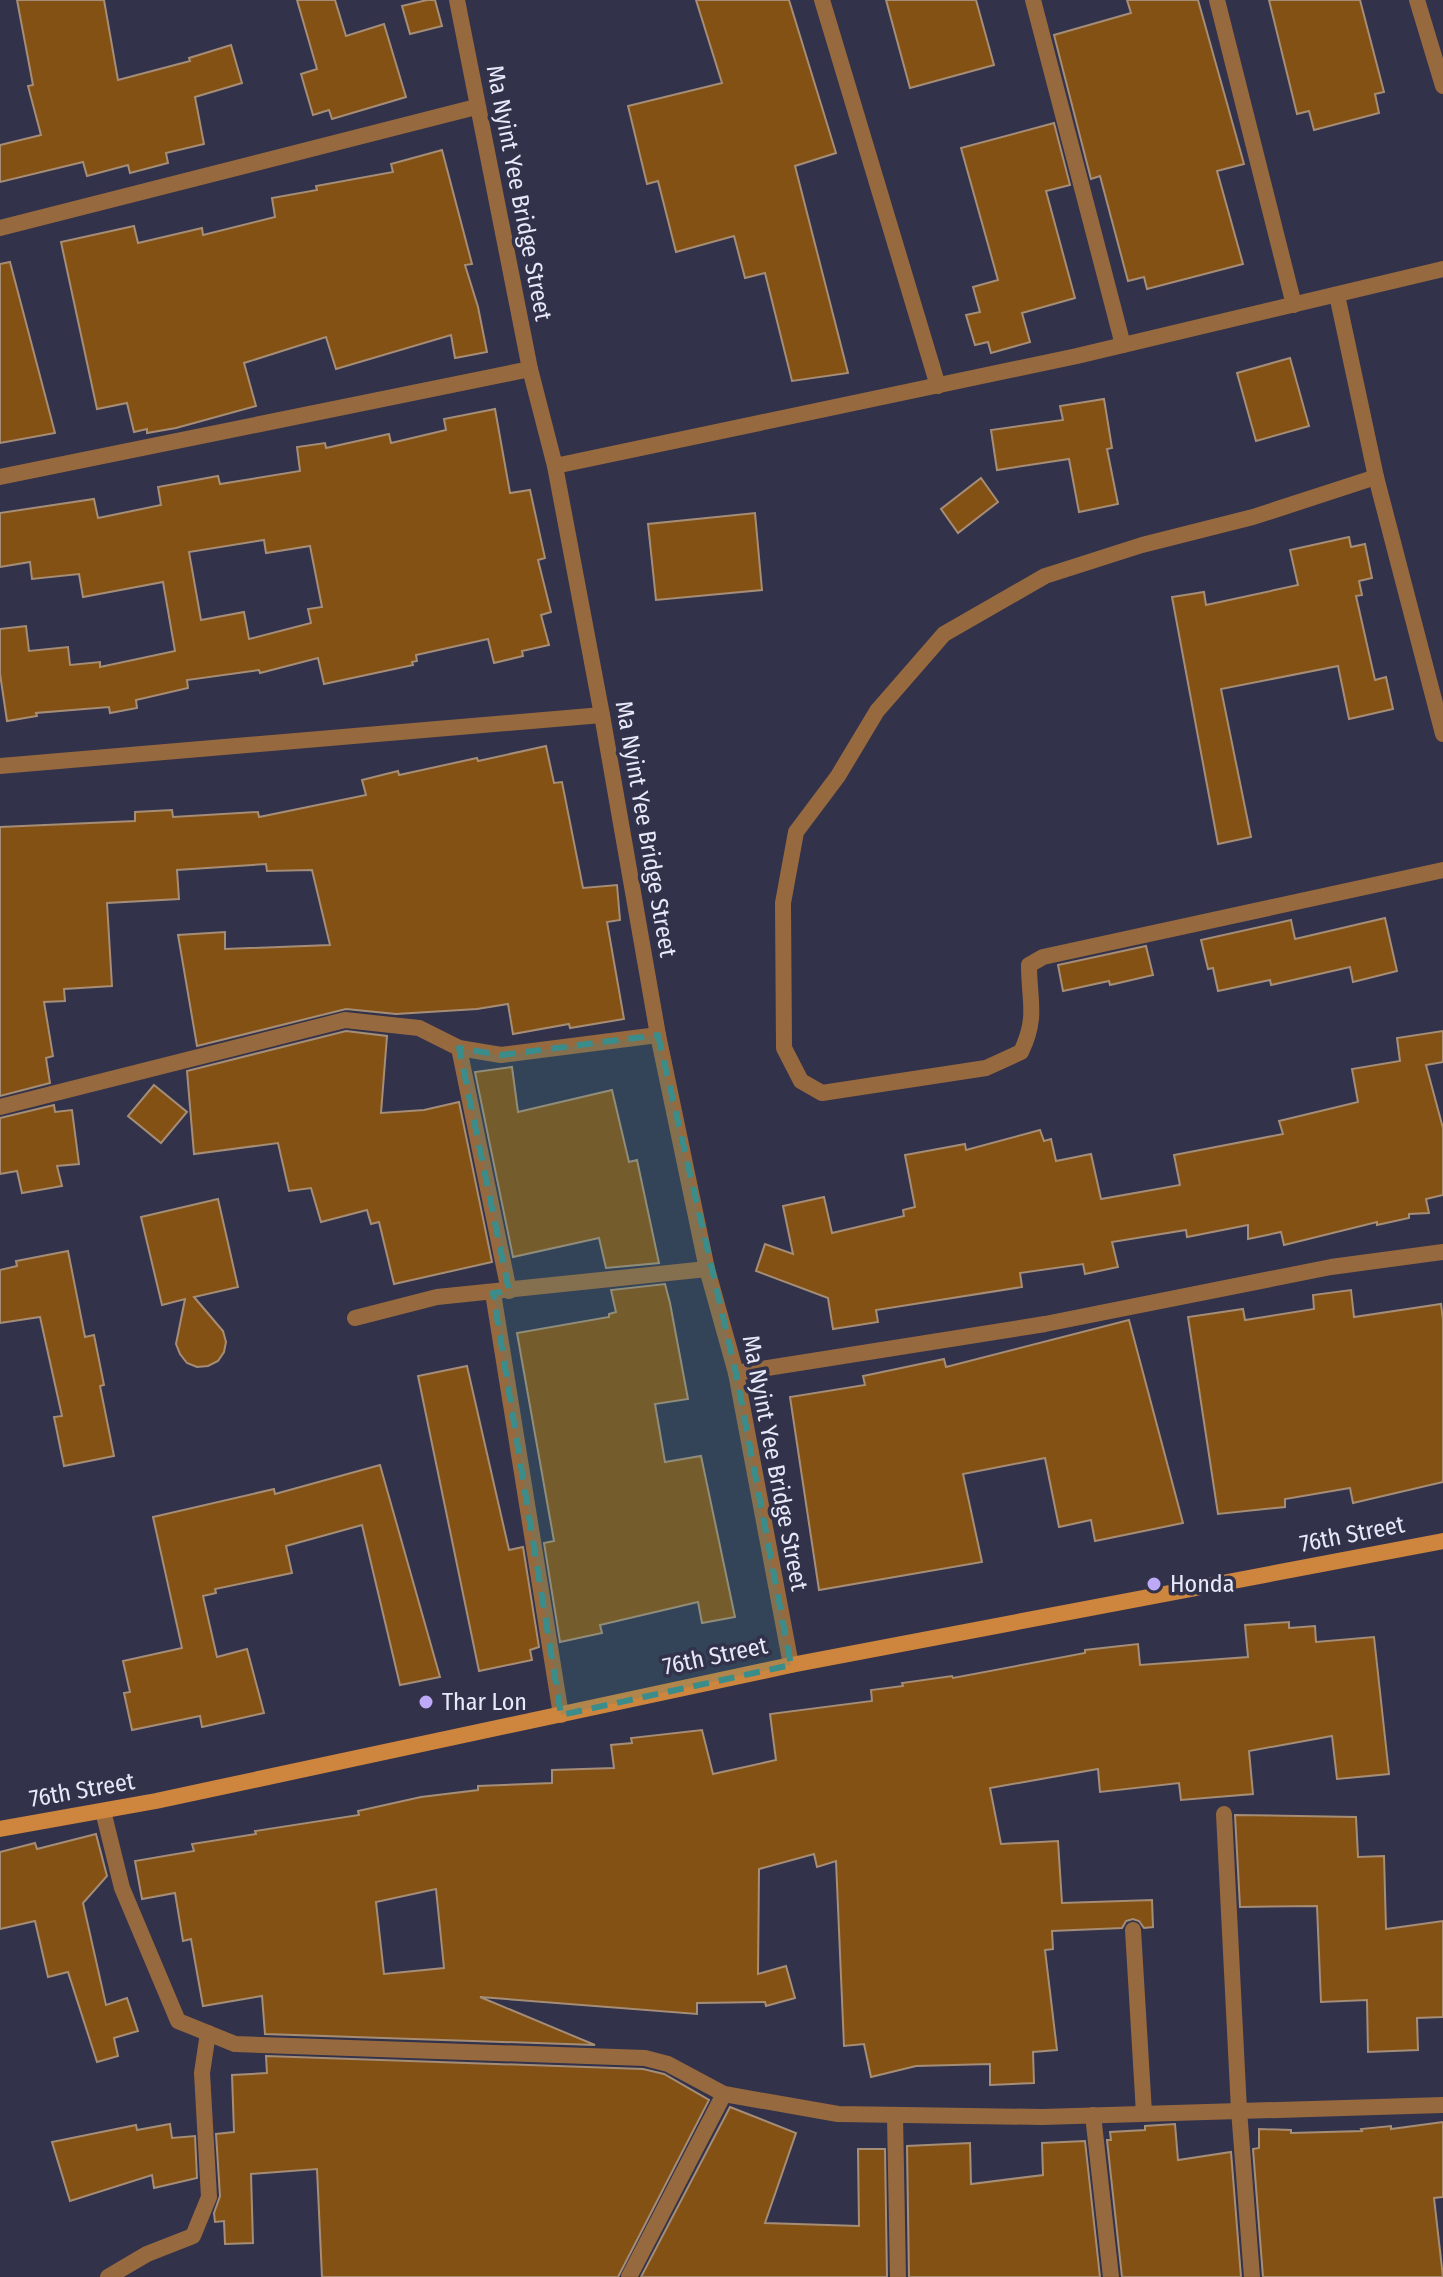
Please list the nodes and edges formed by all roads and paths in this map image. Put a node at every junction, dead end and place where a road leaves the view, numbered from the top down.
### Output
1 (457, 0) edge
2 (822, 0) edge
3 (1033, 0) edge
4 (1217, 0) edge
5 (1417, 0) edge
6 (1443, 86) edge
7 (476, 107) junction
8 (0, 228) edge
9 (1443, 269) edge
10 (1337, 295) junction
11 (1294, 305) junction
12 (1123, 345) junction
13 (530, 369) junction
14 (938, 386) junction
15 (555, 466) junction
16 (0, 477) edge
17 (1376, 477) junction
18 (602, 715) junction
19 (1443, 734) edge
20 (0, 766) edge
21 (1443, 870) edge
22 (658, 1035) junction
23 (459, 1048) junction
24 (0, 1107) edge
25 (1443, 1252) edge
26 (707, 1269) junction
27 (501, 1292) junction
28 (355, 1318) dead end
29 (736, 1373) junction
30 (1443, 1541) edge
31 (791, 1665) junction
32 (561, 1715) junction
33 (103, 1811) junction
34 (1224, 1814) dead end
35 (0, 1829) edge
36 (1133, 1930) dead end
37 (208, 2033) junction
38 (724, 2094) junction
39 (1443, 2105) edge
40 (1239, 2110) junction
41 (1144, 2113) junction
42 (1093, 2115) junction
43 (895, 2116) junction
44 (108, 2277) edge
45 (629, 2277) edge
46 (898, 2277) edge
47 (1111, 2277) edge
48 (1252, 2277) edge

1 - 7 street, Ma Nyint Yee Bridge Street
2 - 14 street
3 - 12 street
4 - 11 street
5 - 6 street
7 - 8 street
7 - 13 street, Ma Nyint Yee Bridge Street
9 - 10 street
10 - 11 street
10 - 17 street
11 - 12 street
12 - 14 street
13 - 15 street, Ma Nyint Yee Bridge Street
13 - 16 street
14 - 15 street
15 - 18 street, Ma Nyint Yee Bridge Street
17 - 19 street
17 - 21 street
18 - 20 street
18 - 22 street, Ma Nyint Yee Bridge Street
22 - 23 street
22 - 26 street, Ma Nyint Yee Bridge Street
23 - 24 street
23 - 27 street
25 - 29 street
26 - 27 street
26 - 29 street, Ma Nyint Yee Bridge Street
27 - 28 street
27 - 32 street
29 - 31 street, Ma Nyint Yee Bridge Street
30 - 31 street, 76th Street
31 - 32 street, 76th Street
32 - 33 street, 76th Street
33 - 35 street, 76th Street
33 - 37 street
34 - 40 street
36 - 41 street
37 - 38 street
37 - 44 street
38 - 43 street
38 - 45 street
39 - 40 street
40 - 41 street
40 - 48 street
41 - 42 street
42 - 43 street
42 - 47 street
43 - 46 street

